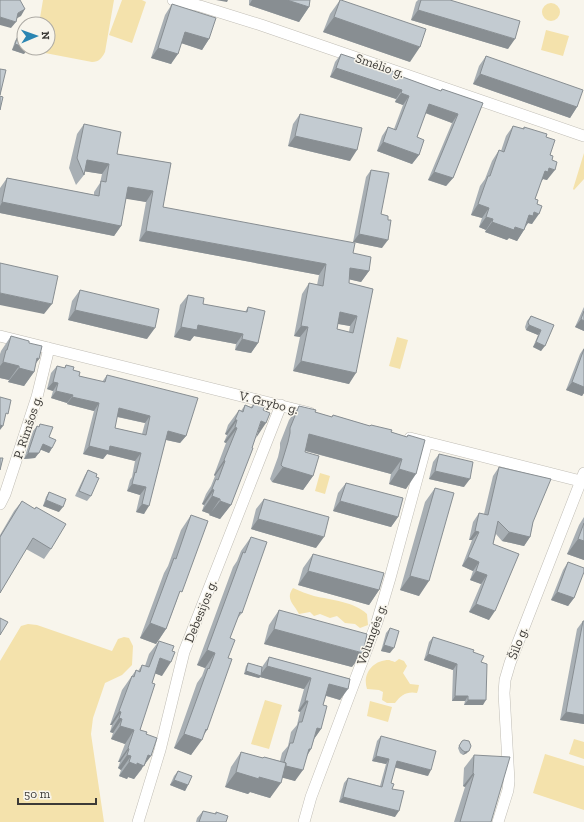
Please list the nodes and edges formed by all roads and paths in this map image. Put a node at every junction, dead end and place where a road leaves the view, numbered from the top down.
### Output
1 (174, 0) edge
2 (584, 136) edge
3 (0, 336) edge
4 (49, 348) junction
5 (281, 405) junction
6 (322, 416) edge
7 (397, 434) edge
8 (427, 442) junction
9 (583, 478) edge
10 (0, 504) edge
11 (138, 822) edge
12 (304, 822) edge
13 (498, 822) edge

1 - 2 street, Smėlio g.
3 - 4 street, V. Grybo g.
4 - 5 street, V. Grybo g.
4 - 10 street, P. Rimšos g.
5 - 6 street, V. Grybo g.
5 - 11 street, Debesijos g.
7 - 8 street
8 - 9 street
8 - 12 street, Volungės g.
9 - 13 street, Šilo g.

